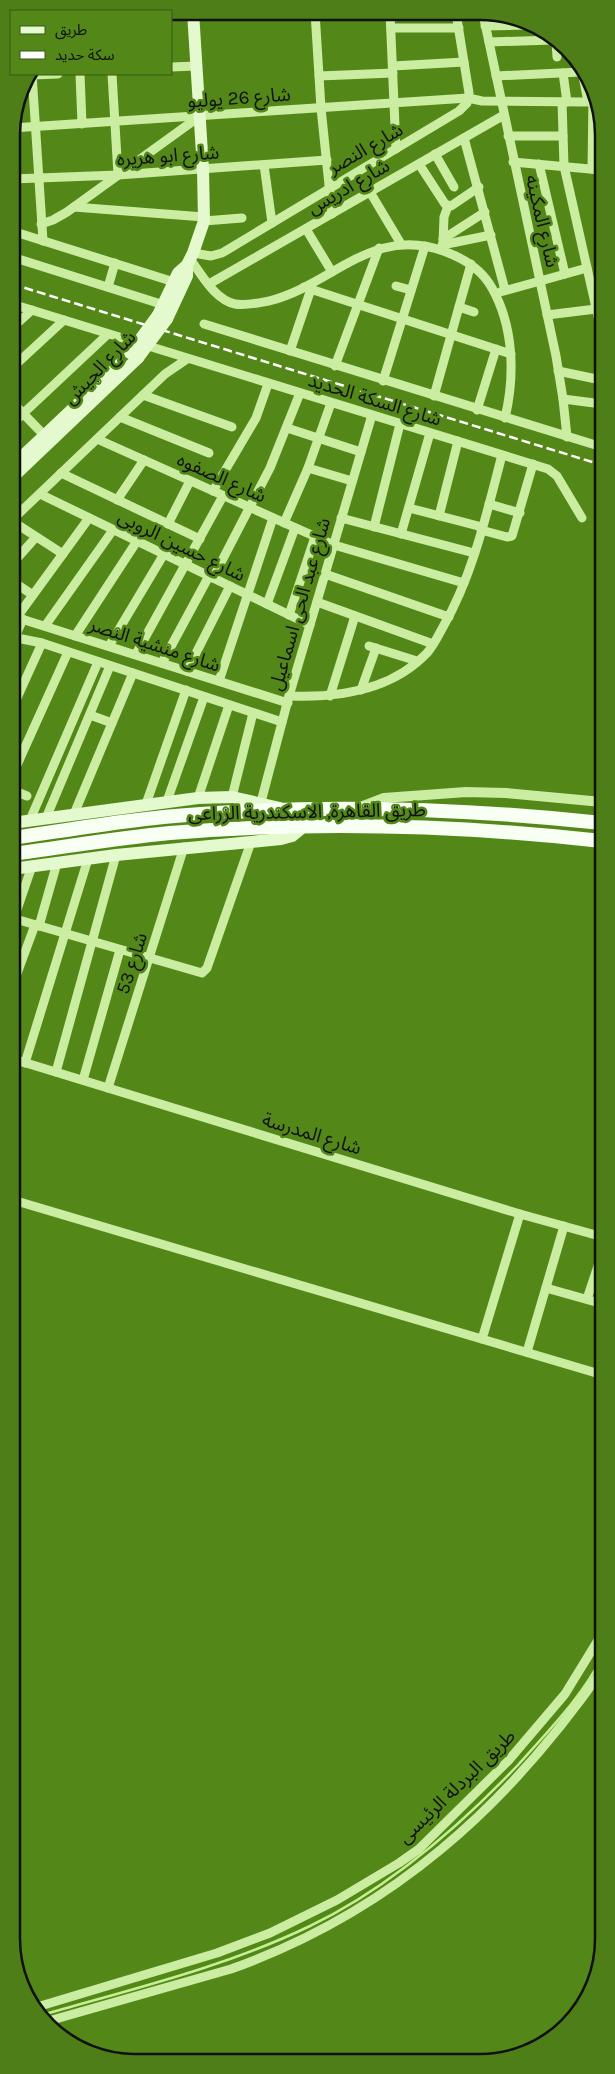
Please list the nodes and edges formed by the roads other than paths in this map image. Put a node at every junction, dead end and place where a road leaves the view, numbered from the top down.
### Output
1 (193, 20) edge
2 (316, 20) edge
3 (390, 20) edge
4 (457, 20) edge
5 (485, 20) edge
6 (514, 25) edge
7 (486, 26) junction
8 (391, 28) junction
9 (459, 28) junction
10 (546, 41) edge
11 (489, 42) junction
12 (556, 50) edge
13 (557, 57) dead end
14 (464, 62) junction
15 (196, 66) junction
16 (172, 67) edge
17 (393, 70) junction
18 (576, 72) edge
19 (563, 73) junction
20 (80, 75) edge
21 (112, 75) edge
22 (319, 76) junction
23 (496, 76) junction
24 (32, 83) edge
25 (468, 98) junction
26 (589, 99) edge
27 (501, 101) junction
28 (564, 102) junction
29 (394, 103) junction
30 (321, 108) junction
31 (593, 113) edge
32 (504, 115) junction
33 (200, 116) junction
34 (115, 121) junction
35 (82, 124) junction
36 (35, 126) junction
37 (20, 127) edge
38 (508, 136) junction
39 (563, 136) junction
40 (464, 138) junction
41 (595, 141) edge
42 (396, 149) junction
43 (435, 154) junction
44 (327, 160) junction
45 (513, 162) junction
46 (418, 164) junction
47 (539, 164) junction
48 (264, 165) junction
49 (564, 166) junction
50 (203, 169) junction
51 (595, 169) edge
52 (118, 174) junction
53 (38, 178) junction
54 (20, 179) edge
55 (454, 187) dead end
56 (479, 187) junction
57 (329, 188) junction
58 (370, 192) junction
59 (448, 206) junction
60 (74, 207) junction
61 (485, 212) junction
62 (332, 214) junction
63 (242, 218) dead end
64 (204, 219) junction
65 (272, 222) junction
66 (41, 224) junction
67 (306, 229) junction
68 (20, 234) edge
69 (491, 235) junction
70 (43, 241) junction
71 (401, 244) junction
72 (442, 245) junction
73 (425, 246) junction
74 (380, 248) junction
75 (190, 259) junction
76 (20, 260) edge
77 (115, 263) junction
78 (471, 264) junction
79 (587, 268) junction
80 (332, 272) junction
81 (565, 274) junction
82 (540, 281) junction
83 (174, 282) junction
84 (209, 284) junction
85 (396, 286) dead end
86 (108, 287) junction
87 (308, 288) junction
88 (411, 290) junction
89 (505, 290) junction
90 (495, 293) junction
91 (358, 304) junction
92 (595, 304) edge
93 (20, 306) edge
94 (460, 307) junction
95 (595, 309) edge
96 (32, 310) junction
97 (474, 312) dead end
98 (163, 313) junction
99 (547, 314) junction
100 (402, 318) junction
101 (64, 320) junction
102 (20, 321) edge
103 (204, 324) dead end
104 (108, 334) junction
105 (452, 334) junction
106 (496, 349) junction
107 (134, 351) junction
108 (290, 351) junction
109 (511, 354) junction
110 (187, 359) junction
111 (20, 361) edge
112 (335, 366) junction
113 (558, 371) junction
114 (595, 379) edge
115 (383, 381) junction
116 (268, 384) junction
117 (300, 393) junction
118 (143, 395) junction
119 (434, 396) junction
120 (563, 399) junction
121 (331, 403) junction
122 (595, 403) edge
123 (478, 410) junction
124 (20, 411) edge
125 (23, 414) junction
126 (372, 415) junction
127 (20, 417) edge
128 (120, 417) junction
129 (505, 418) junction
130 (400, 424) junction
131 (232, 427) dead end
132 (287, 428) junction
133 (430, 433) junction
134 (44, 436) junction
135 (567, 437) junction
136 (319, 438) junction
137 (97, 439) junction
138 (458, 441) junction
139 (595, 445) edge
140 (361, 452) junction
141 (209, 453) dead end
142 (502, 454) junction
143 (20, 458) edge
144 (144, 460) junction
145 (533, 464) junction
146 (308, 468) junction
147 (20, 470) edge
148 (61, 473) junction
149 (190, 481) junction
150 (352, 481) junction
151 (213, 491) junction
152 (40, 494) junction
153 (223, 496) junction
154 (116, 500) junction
155 (489, 504) junction
156 (249, 507) junction
157 (409, 508) junction
158 (520, 512) junction
159 (20, 513) edge
160 (439, 516) junction
161 (89, 518) junction
162 (273, 518) junction
163 (341, 518) junction
164 (582, 518) dead end
165 (284, 523) junction
166 (168, 524) junction
167 (20, 526) edge
168 (374, 527) junction
169 (294, 528) junction
170 (482, 529) junction
171 (114, 530) junction
172 (401, 534) junction
173 (36, 537) junction
174 (315, 537) junction
175 (200, 539) junction
176 (137, 541) junction
177 (334, 545) junction
178 (474, 553) junction
179 (63, 554) junction
180 (164, 554) junction
181 (20, 555) edge
182 (186, 565) junction
183 (325, 574) junction
184 (211, 577) junction
185 (464, 583) junction
186 (20, 586) edge
187 (230, 586) junction
188 (246, 594) junction
189 (33, 595) junction
190 (317, 602) junction
191 (267, 604) junction
192 (20, 613) edge
193 (289, 614) junction
194 (355, 616) junction
195 (449, 617) junction
196 (20, 618) edge
197 (310, 625) junction
198 (45, 626) junction
199 (75, 636) junction
200 (20, 638) edge
201 (42, 643) junction
202 (433, 644) junction
203 (108, 646) junction
204 (68, 652) junction
205 (136, 654) junction
206 (417, 661) junction
207 (98, 662) junction
208 (162, 663) junction
209 (110, 666) junction
210 (186, 671) junction
211 (133, 673) junction
212 (219, 681) junction
213 (186, 690) junction
214 (361, 690) junction
215 (20, 691) edge
216 (204, 696) junction
217 (330, 696) junction
218 (289, 700) junction
219 (229, 705) junction
220 (253, 713) junction
221 (90, 715) junction
222 (282, 722) junction
223 (112, 723) junction
224 (20, 758) edge
225 (20, 793) edge
226 (27, 796) dead end
227 (232, 797) junction
228 (198, 798) junction
229 (167, 801) junction
230 (595, 801) edge
231 (261, 802) junction
232 (146, 804) junction
233 (356, 810) junction
234 (290, 811) junction
235 (74, 814) junction
236 (46, 818) junction
237 (30, 820) junction
238 (20, 822) edge
239 (595, 822) edge
240 (302, 827) junction
241 (20, 837) edge
242 (595, 840) edge
243 (251, 842) junction
244 (184, 847) junction
245 (20, 853) edge
246 (116, 855) junction
247 (88, 859) junction
248 (56, 863) junction
249 (32, 866) junction
250 (20, 868) edge
251 (20, 900) edge
252 (20, 921) edge
253 (37, 925) junction
254 (65, 934) junction
255 (92, 942) junction
256 (120, 950) junction
257 (149, 959) junction
258 (20, 967) edge
259 (20, 1061) edge
260 (26, 1063) junction
261 (56, 1072) junction
262 (83, 1080) junction
263 (108, 1088) junction
264 (20, 1202) edge
265 (520, 1214) junction
266 (564, 1226) junction
267 (595, 1235) edge
268 (595, 1276) edge
269 (546, 1288) junction
270 (587, 1300) junction
271 (595, 1302) edge
272 (482, 1339) junction
273 (527, 1352) junction
274 (595, 1371) edge
275 (595, 1645) edge
276 (595, 1680) edge
277 (42, 2006) edge
278 (54, 2020) edge

1 - 15 main road, شارع الجيش
2 - 22 street
3 - 8 street
4 - 9 street
5 - 7 street, شارع المكينه
6 - 7 street
7 - 11 street, شارع المكينه
8 - 9 street
8 - 17 street
9 - 14 street
10 - 11 street
11 - 23 street, شارع المكينه
12 - 13 street
14 - 17 street
14 - 25 street
15 - 16 street
15 - 33 main road, شارع الجيش
17 - 22 street
17 - 29 street
18 - 19 street
19 - 23 street
19 - 28 street
20 - 35 street
21 - 34 street
22 - 30 street
23 - 27 street, شارع المكينه
24 - 36 street
25 - 27 street, شارع 26 يوليو
25 - 29 street, شارع 26 يوليو
25 - 42 street, شارع النصر
26 - 28 street, شارع 26 يوليو
27 - 28 street, شارع 26 يوليو
27 - 32 street, شارع المكينه
28 - 39 street
29 - 30 street, شارع 26 يوليو
29 - 42 street
30 - 33 street, شارع 26 يوليو
30 - 44 street
31 - 41 street
32 - 38 street, شارع المكينه
32 - 40 street, شارع ادريس
33 - 34 street, شارع 26 يوليو
33 - 50 main road, شارع الجيش
33 - 52 street
34 - 35 street, شارع 26 يوليو
34 - 52 street
35 - 36 street, شارع 26 يوليو
36 - 37 street, شارع 26 يوليو
36 - 53 street
38 - 39 street
38 - 45 street, شارع المكينه
39 - 49 street
40 - 43 street, شارع ادريس
40 - 56 street
42 - 57 street, شارع النصر
43 - 46 street, شارع ادريس
43 - 55 street
44 - 48 street, شارع ابو هريره
44 - 57 street
45 - 47 street
45 - 82 street, شارع المكينه
46 - 58 street, شارع ادريس
46 - 59 street
47 - 49 street
47 - 81 street
48 - 50 street, شارع ابو هريره
48 - 65 street
49 - 51 street
49 - 79 street
50 - 52 street, شارع ابو هريره
50 - 64 main road, شارع الجيش
52 - 53 street, شارع ابو هريره
52 - 60 street
53 - 54 street, شارع ابو هريره
53 - 66 street
56 - 59 street
56 - 61 street
57 - 62 street
57 - 65 street, شارع النصر
58 - 62 street, شارع ادريس
58 - 71 street
59 - 72 street
60 - 64 street
60 - 66 street
61 - 69 street
61 - 72 street
62 - 67 street, شارع ادريس
63 - 64 street
64 - 75 main road, شارع الجيش
65 - 75 street, شارع النصر
66 - 70 street
67 - 80 street
67 - 84 street, شارع ادريس
68 - 70 street
69 - 72 street
69 - 89 street
70 - 77 street
71 - 73 street
71 - 74 street
72 - 73 street
72 - 78 street
73 - 88 street
74 - 80 street
74 - 91 street
75 - 83 main road, شارع الجيش
75 - 84 street
75 - 98 main road, شارع الجيش
76 - 86 street
77 - 83 street
77 - 86 street
78 - 90 street
78 - 94 street
79 - 81 street
79 - 92 street
80 - 87 street
81 - 82 street
82 - 89 street
82 - 99 street, شارع المكينه
83 - 98 main road, شارع الجيش
84 - 87 street
85 - 88 street
86 - 98 street
87 - 91 street
87 - 108 street
88 - 100 street
89 - 90 street
90 - 109 street
91 - 100 street
91 - 112 street
93 - 96 street, شارع السكة الحديد
94 - 97 street
94 - 105 street
95 - 99 street
96 - 101 street, شارع السكة الحديد
96 - 102 street
98 - 107 main road, شارع الجيش, bridge
99 - 113 street, شارع المكينه
100 - 105 street
100 - 115 street
101 - 104 street, شارع السكة الحديد
101 - 111 street
103 - 108 street, شارع السكة الحديد
104 - 107 street, شارع السكة الحديد
104 - 125 street
105 - 106 street
105 - 119 street
106 - 109 street
106 - 123 street
107 - 110 street, شارع السكة الحديد
107 - 134 main road, شارع الجيش
107 - 147 main road, شارع الجيش
108 - 112 street, شارع السكة الحديد
109 - 129 street
110 - 116 street, شارع السكة الحديد
110 - 118 street
112 - 115 street, شارع السكة الحديد
113 - 114 street
113 - 120 street, شارع المكينه
115 - 119 street, شارع السكة الحديد
116 - 117 street, شارع السكة الحديد
116 - 151 street
117 - 121 street, شارع السكة الحديد
117 - 132 street
118 - 128 street
118 - 131 street
119 - 123 street, شارع السكة الحديد
120 - 122 street
120 - 135 street, شارع المكينه
121 - 126 street, شارع السكة الحديد
121 - 136 street
123 - 129 street, شارع السكة الحديد
124 - 125 street
125 - 127 street
125 - 134 street
126 - 130 street, شارع السكة الحديد
126 - 140 street, شارع عبد الحى اسماعيل
128 - 137 street
128 - 141 street
129 - 135 street, شارع السكة الحديد
130 - 133 street, شارع السكة الحديد
130 - 168 street
132 - 136 street
132 - 156 street
133 - 138 street, شارع السكة الحديد
133 - 157 street
134 - 143 main road, شارع الجيش
135 - 139 street, شارع السكة الحديد
136 - 140 street
136 - 146 street
137 - 144 street, شارع الصفوه
137 - 148 street
138 - 142 street, شارع السكة الحديد
138 - 160 street
140 - 150 street, شارع عبد الحى اسماعيل
142 - 145 street, شارع السكة الحديد
142 - 155 street, شارع منشية النصر
144 - 149 street, شارع الصفوه
144 - 154 street
145 - 158 street
145 - 164 street, شارع السكة الحديد
146 - 150 street
146 - 165 street
148 - 152 street
148 - 154 street
149 - 151 street, شارع الصفوه
149 - 166 street
150 - 163 street, شارع عبد الحى اسماعيل
151 - 153 street, شارع الصفوه
152 - 159 street
152 - 161 street, شارع حسين الروبى
153 - 156 street, شارع الصفوه
153 - 175 street
154 - 166 street
155 - 158 street
155 - 170 street, شارع منشية النصر
156 - 162 street, شارع الصفوه
156 - 184 street
157 - 160 street
157 - 172 street
158 - 170 street
160 - 170 street
161 - 171 street, شارع حسين الروبى
161 - 179 street
162 - 165 street, شارع الصفوه
162 - 188 street
163 - 168 street
163 - 177 street, شارع عبد الحى اسماعيل
165 - 169 street, شارع الصفوه
166 - 175 street
167 - 173 street
168 - 172 street
169 - 174 street, شارع الصفوه
169 - 191 street
170 - 178 street, شارع منشية النصر
171 - 176 street, شارع حسين الروبى
171 - 198 street
172 - 178 street
173 - 179 street
173 - 181 street
174 - 177 street, شارع الصفوه
174 - 193 street
175 - 182 street
176 - 180 street, شارع حسين الروبى
176 - 199 street
177 - 183 street, شارع عبد الحى اسماعيل
177 - 185 street, شارع الصفوه
178 - 185 street, شارع منشية النصر
179 - 189 street
180 - 182 street, شارع حسين الروبى
180 - 203 street
182 - 184 street, شارع حسين الروبى
182 - 205 street
183 - 190 street, شارع عبد الحى اسماعيل
183 - 195 street
184 - 187 street, شارع حسين الروبى
184 - 208 street
185 - 195 street, شارع منشية النصر
186 - 189 street
187 - 188 street, شارع حسين الروبى
187 - 210 street
188 - 191 street, شارع حسين الروبى
188 - 212 street
189 - 192 street
190 - 194 street
190 - 197 street, شارع عبد الحى اسماعيل
191 - 193 street, شارع حسين الروبى
193 - 197 street, شارع حسين الروبى
194 - 202 street
194 - 217 street
195 - 202 street, شارع منشية النصر
196 - 198 street, شارع منشية النصر
197 - 218 street, شارع عبد الحى اسماعيل
198 - 199 street, شارع منشية النصر
199 - 203 street, شارع منشية النصر
200 - 201 street, شارع منشية النصر
201 - 204 street, شارع منشية النصر
201 - 215 street
202 - 206 street, شارع منشية النصر
203 - 205 street, شارع منشية النصر
204 - 207 street, شارع منشية النصر
204 - 224 street
205 - 208 street, شارع منشية النصر
206 - 214 street, شارع منشية النصر
206 - 214 street
207 - 209 street, شارع منشية النصر
207 - 237 street
208 - 210 street, شارع منشية النصر
209 - 211 street, شارع منشية النصر
209 - 221 street
210 - 212 street, شارع منشية النصر
211 - 213 street, شارع منشية النصر
211 - 223 street
212 - 218 street, شارع منشية النصر
213 - 216 street, شارع منشية النصر
213 - 232 street
214 - 217 street, شارع منشية النصر
216 - 219 street, شارع منشية النصر
216 - 229 street
217 - 218 street, شارع منشية النصر
218 - 222 street, شارع عبد الحى اسماعيل
219 - 220 street, شارع منشية النصر
219 - 228 street
220 - 222 street, شارع منشية النصر
220 - 227 street
221 - 223 street
221 - 236 street
222 - 231 street, شارع عبد الحى اسماعيل
223 - 235 street
225 - 226 street
227 - 228 main road
227 - 231 main road
228 - 229 main road
229 - 232 main road
230 - 233 street
231 - 234 main road
232 - 235 main road
233 - 234 highway, طريق القاهرة, الاسكندرية الزراعى
233 - 239 highway, طريق القاهرة, الاسكندرية الزراعى
234 - 241 highway, طريق القاهرة, الاسكندرية الزراعى
235 - 236 main road
236 - 237 main road
237 - 238 main road
240 - 242 highway, طريق القاهرة, الاسكندرية الزراعى
240 - 243 main road
240 - 245 highway, طريق القاهرة, الاسكندرية الزراعى
243 - 244 main road
243 - 257 street
244 - 246 main road
244 - 257 street, شارع 53
246 - 247 main road
246 - 255 street
247 - 248 main road
247 - 254 street
248 - 249 main road
248 - 253 street
249 - 250 main road
249 - 251 street
252 - 253 street
253 - 254 street
253 - 258 street
254 - 255 street
254 - 260 street
255 - 256 street
255 - 261 street
256 - 257 street
256 - 262 street
257 - 263 street, شارع 53
259 - 260 street, شارع المدرسة
260 - 261 street, شارع المدرسة
261 - 262 street, شارع المدرسة
262 - 263 street, شارع المدرسة
263 - 265 street, شارع المدرسة
264 - 272 street
265 - 266 street, شارع المدرسة
265 - 272 street
266 - 267 street, شارع المدرسة
266 - 269 street
268 - 270 street
269 - 270 street
269 - 273 street
270 - 271 street
272 - 273 street
273 - 274 street
275 - 277 street, طريق البردلة الرئيسى
276 - 278 street, طريق البردلة الرئيسى

